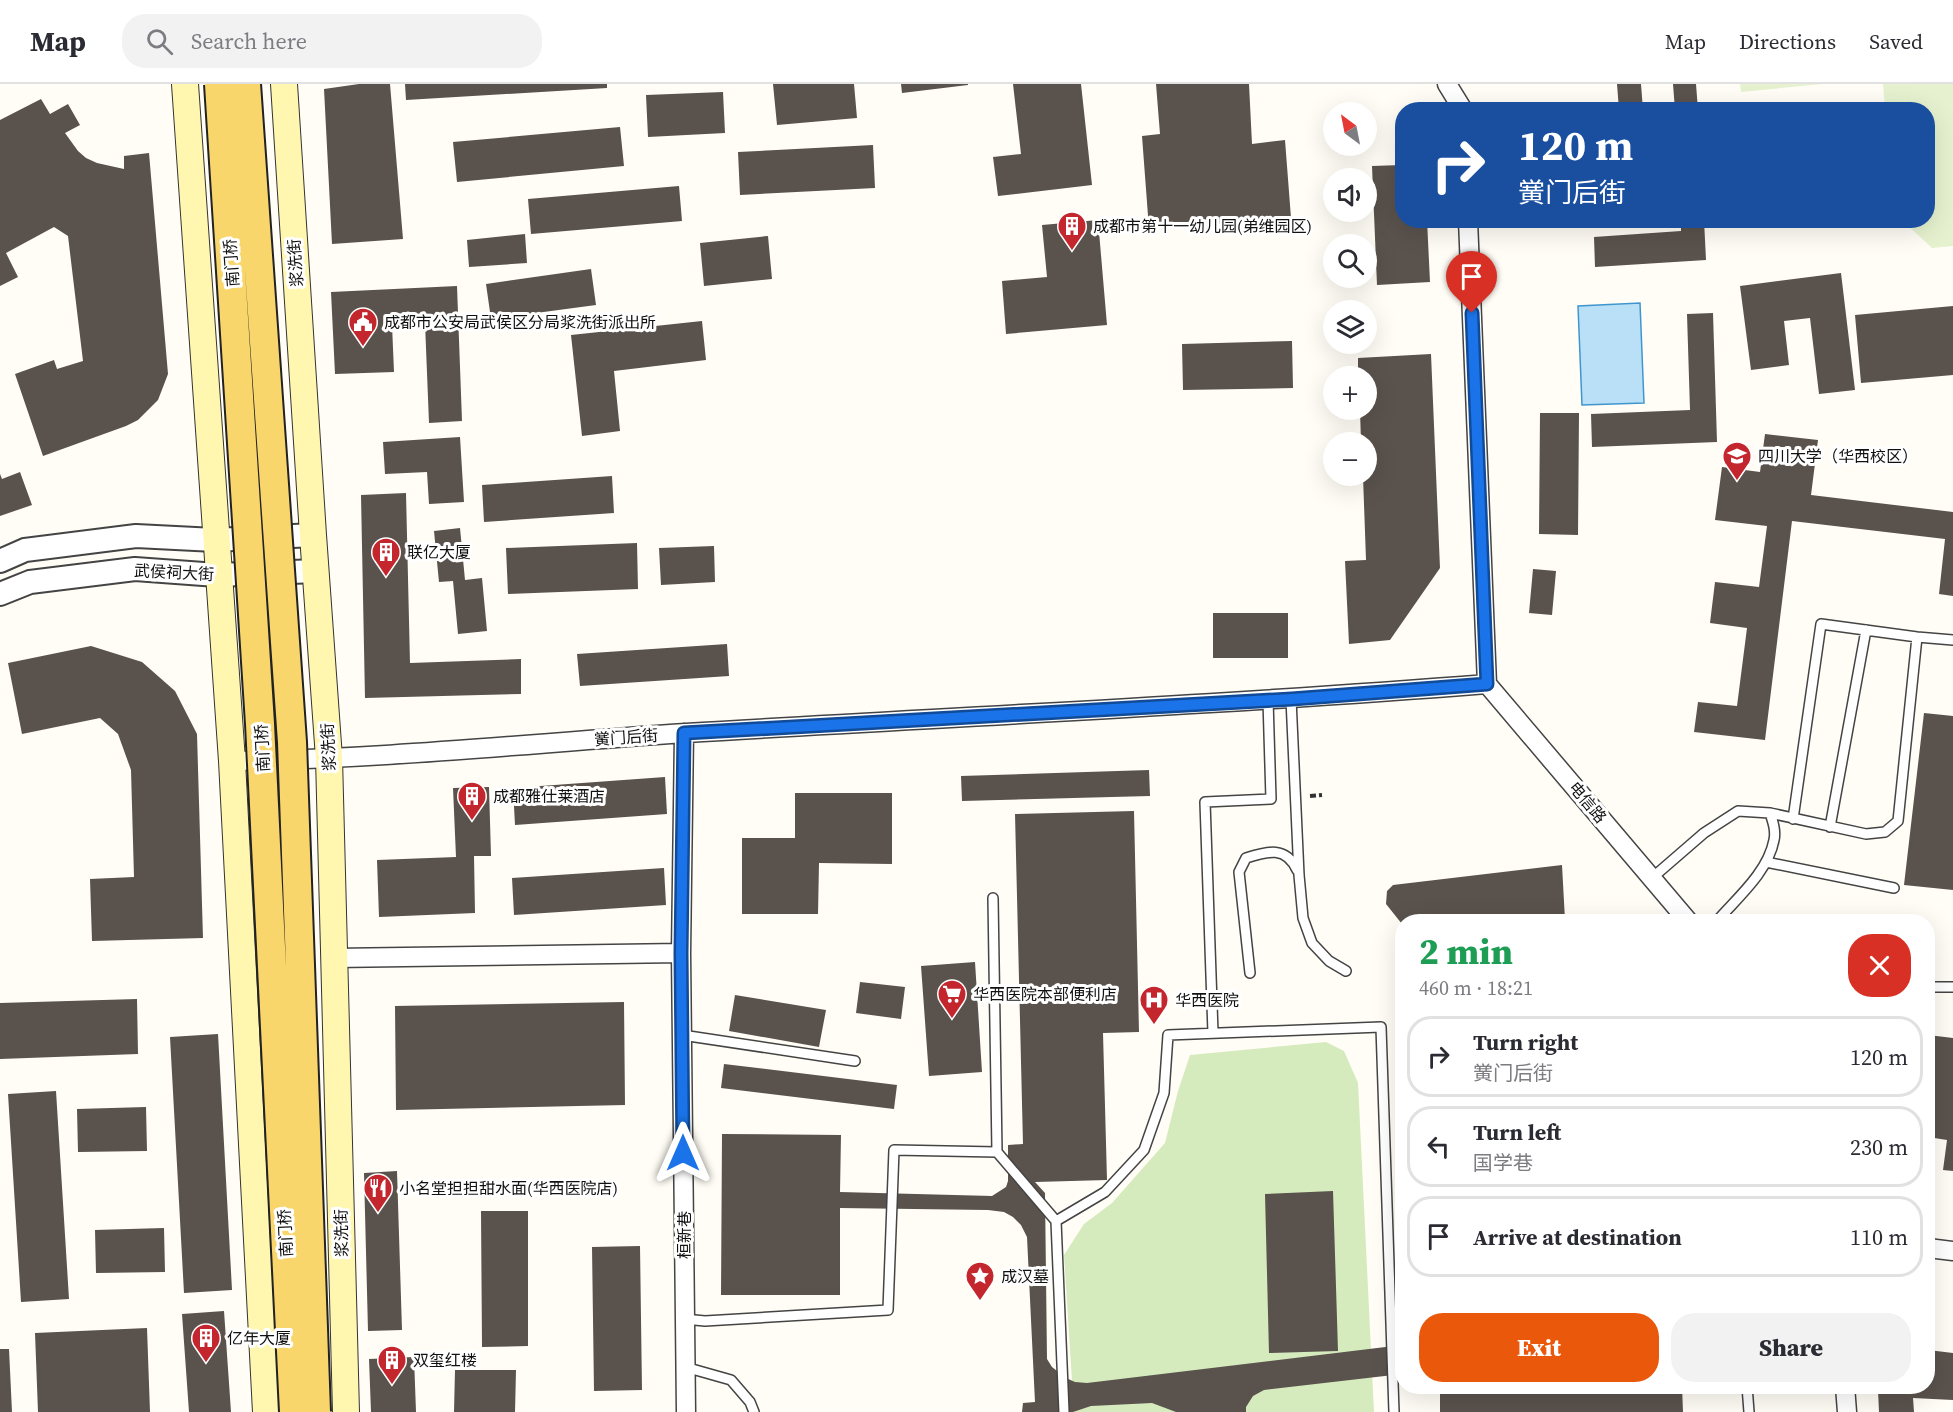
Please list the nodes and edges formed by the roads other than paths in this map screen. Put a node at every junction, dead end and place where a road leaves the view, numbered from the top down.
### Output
1 (185, 84) edge
2 (219, 84) edge
3 (246, 84) edge
4 (284, 84) edge
5 (1447, 84) edge
6 (1458, 102) edge
7 (1468, 228) edge
8 (313, 535) junction
9 (215, 540) junction
10 (0, 561) edge
11 (316, 571) junction
12 (218, 575) junction
13 (0, 594) edge
14 (1866, 630) junction
15 (1917, 637) junction
16 (1953, 640) edge
17 (1487, 684) junction
18 (1292, 699) junction
19 (1268, 700) junction
20 (684, 733) junction
21 (329, 758) junction
22 (231, 761) junction
23 (1770, 813) junction
24 (1793, 819) junction
25 (1830, 827) junction
26 (1766, 862) junction
27 (1299, 875) junction
28 (1652, 878) junction
29 (1893, 888) dead end
30 (993, 898) dead end
31 (1682, 914) edge
32 (1723, 914) edge
33 (681, 953) junction
34 (334, 958) junction
35 (1346, 971) dead end
36 (1250, 973) dead end
37 (1935, 987) edge
38 (1953, 987) edge
39 (1213, 1033) junction
40 (682, 1035) junction
41 (855, 1061) dead end
42 (997, 1152) junction
43 (1056, 1221) junction
44 (1935, 1249) edge
45 (1953, 1251) edge
46 (684, 1318) junction
47 (685, 1367) junction
48 (1748, 1394) edge
49 (1846, 1394) edge
50 (266, 1412) edge
51 (294, 1412) edge
52 (316, 1412) edge
53 (346, 1412) edge
54 (686, 1412) edge
55 (754, 1412) edge
56 (1064, 1412) edge
57 (1394, 1412) edge
58 (1749, 1412) edge
59 (1847, 1412) edge

1 - 9 main road
2 - 51 main road, 南门桥, bridge
3 - 52 main road, 南门桥, bridge
4 - 8 main road, 浆洗街
5 - 6 street
7 - 17 street
8 - 9 street, 武侯祠大街
8 - 11 main road, 浆洗街
9 - 10 street, 武侯祠大街
9 - 12 main road
11 - 12 street, 武侯祠大街
11 - 21 main road, 浆洗街
12 - 13 street, 武侯祠大街
12 - 22 main road
14 - 15 lane
14 - 24 lane
14 - 25 lane
15 - 16 lane
15 - 25 lane
17 - 18 street, 黉门后街
17 - 28 street, 电信路
18 - 19 street, 黉门后街
18 - 27 lane
19 - 20 street, 黉门后街
19 - 39 lane
20 - 21 street, 黉门后街
20 - 33 street, 桓新巷
21 - 22 street, 黉门后街
21 - 34 main road, 浆洗街
22 - 50 main road
23 - 24 lane
23 - 26 lane
23 - 28 lane
24 - 25 lane
26 - 29 lane
26 - 32 lane
27 - 35 lane
27 - 36 lane
28 - 31 street, 电信路
30 - 42 lane
33 - 34 street
33 - 40 street, 桓新巷
34 - 53 main road, 浆洗街
37 - 38 lane
39 - 43 lane
39 - 57 lane
40 - 41 lane
40 - 46 street, 桓新巷
42 - 43 lane
42 - 46 lane
43 - 56 lane
44 - 45 street
46 - 47 street, 桓新巷
47 - 54 street, 桓新巷
47 - 55 lane
48 - 58 lane
49 - 59 street

